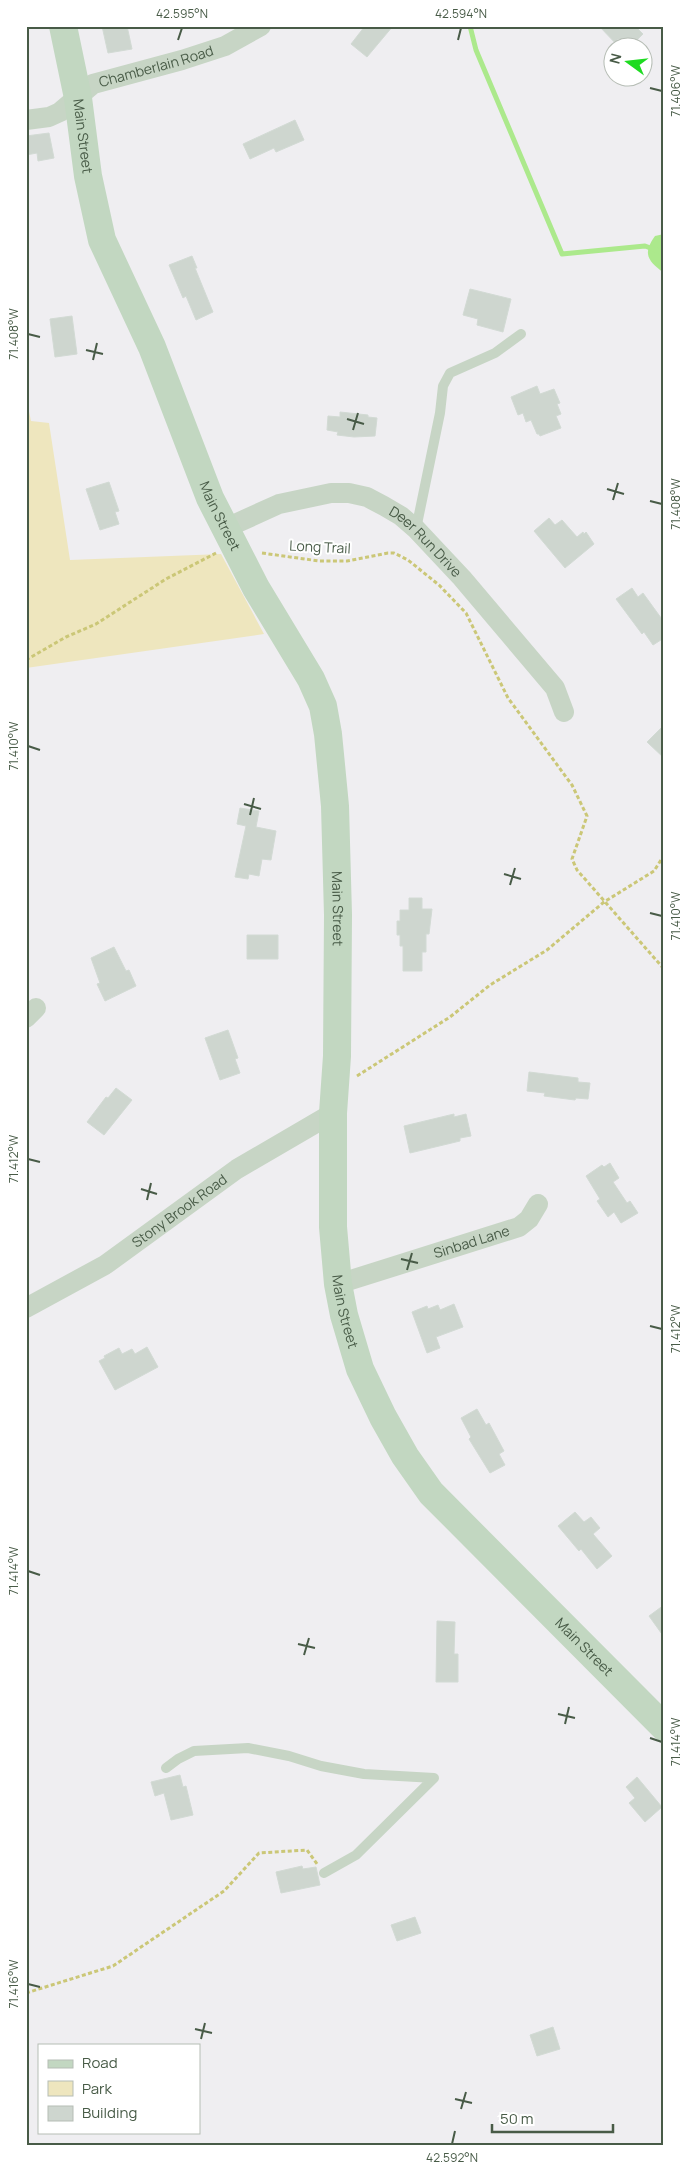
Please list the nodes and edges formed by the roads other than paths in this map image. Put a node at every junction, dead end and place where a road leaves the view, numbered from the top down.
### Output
1 (63, 26) edge
2 (261, 26) edge
3 (78, 98) junction
4 (26, 120) edge
5 (521, 334) dead end
6 (226, 528) junction
7 (416, 530) junction
8 (564, 712) dead end
9 (334, 1100) junction
10 (538, 1204) dead end
11 (338, 1284) junction
12 (26, 1308) edge
13 (664, 1727) edge
14 (166, 1768) dead end
15 (324, 1873) road end

1 - 3 main road, Main Street
2 - 3 street, Chamberlain Road
3 - 4 street, Chamberlain Road
3 - 6 main road, Main Street
5 - 7 lane
6 - 7 street, Deer Run Drive
6 - 9 main road, Main Street
7 - 8 street, Deer Run Drive
9 - 11 main road, Main Street
9 - 12 street, Stony Brook Road
10 - 11 street, Sinbad Lane
11 - 13 main road, Main Street
14 - 15 lane

